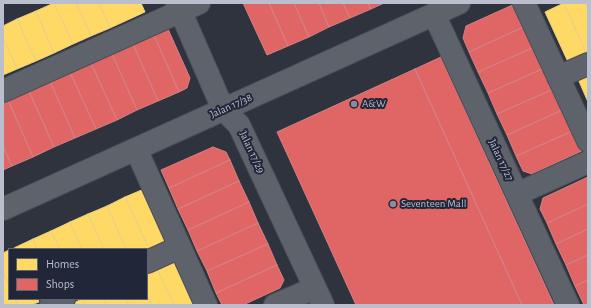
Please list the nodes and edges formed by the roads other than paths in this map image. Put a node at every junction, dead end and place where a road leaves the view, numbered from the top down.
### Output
1 (459, 3) edge
2 (524, 3) edge
3 (185, 6) edge
4 (434, 14) junction
5 (588, 64) edge
6 (558, 77) junction
7 (3, 91) edge
8 (223, 109) junction
9 (588, 141) edge
10 (136, 149) junction
11 (588, 162) edge
12 (517, 194) junction
13 (3, 209) edge
14 (180, 247) junction
15 (148, 262) edge
16 (319, 296) edge
17 (62, 300) edge
18 (51, 305) edge
19 (206, 305) edge
20 (275, 305) edge
21 (568, 305) edge

1 - 4 street, Jalan 17/38
2 - 6 street
3 - 7 street
3 - 8 street, Jalan 17/29
4 - 8 street, Jalan 17/38
4 - 12 street, Jalan 17/27
5 - 6 street
6 - 9 street
8 - 10 street, Jalan 17/38
8 - 16 street, Jalan 17/29
10 - 13 street, Jalan 17/38
10 - 14 street
11 - 12 street
12 - 21 street, Jalan 17/27
14 - 15 street
14 - 19 street
16 - 20 street
17 - 18 street

